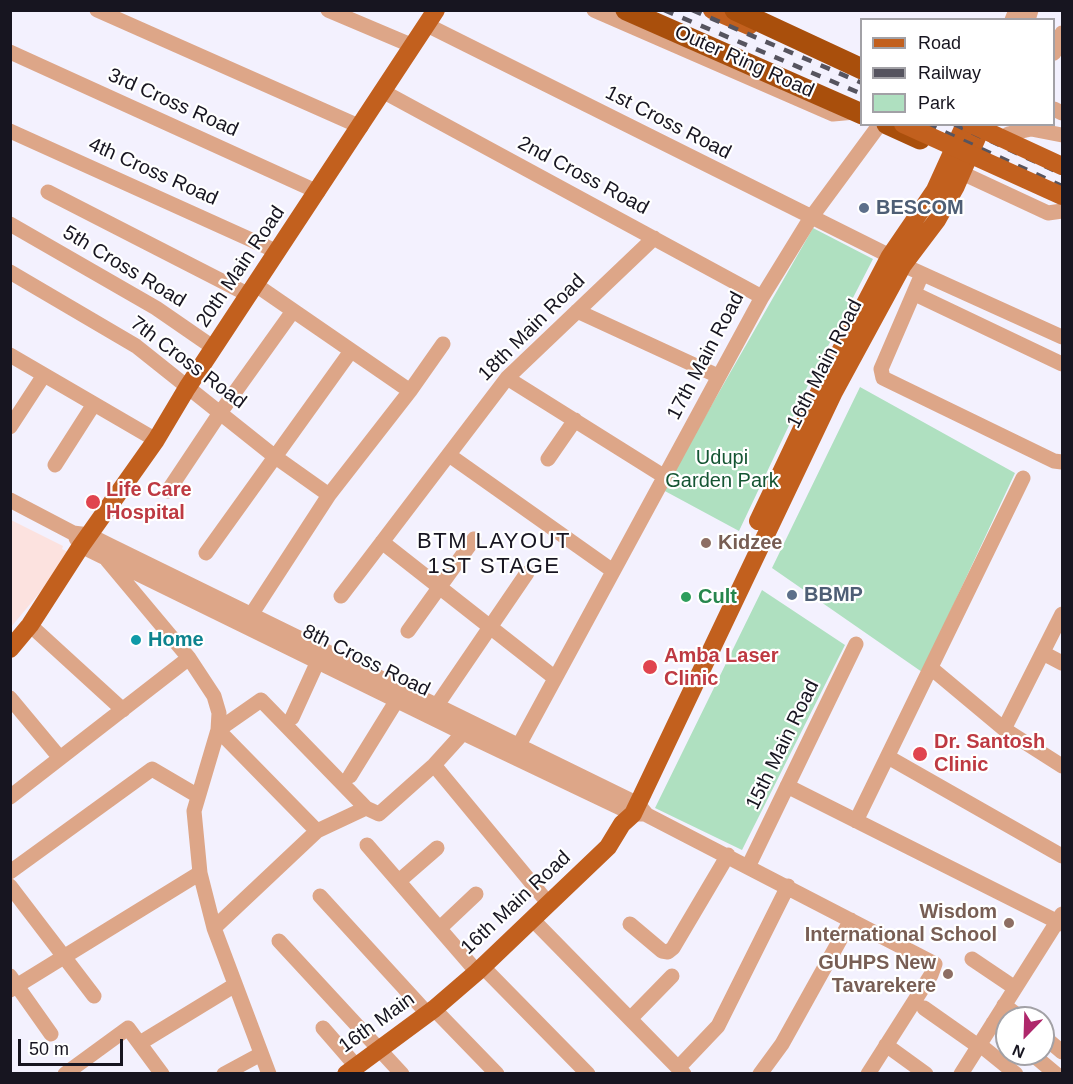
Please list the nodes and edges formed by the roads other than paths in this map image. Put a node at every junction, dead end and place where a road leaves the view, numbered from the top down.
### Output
1 (97, 10) edge
2 (328, 10) edge
3 (594, 10) edge
4 (626, 10) edge
5 (641, 10) edge
6 (712, 10) edge
7 (735, 10) edge
8 (431, 18) edge
9 (1062, 33) edge
10 (413, 46) junction
11 (1055, 49) edge
12 (10, 52) edge
13 (860, 69) edge
14 (860, 75) edge
15 (384, 92) junction
16 (860, 111) edge
17 (879, 126) edge
18 (891, 126) edge
19 (907, 126) edge
20 (965, 126) edge
21 (975, 126) edge
22 (984, 126) edge
23 (989, 126) edge
24 (361, 127) junction
25 (10, 130) edge
26 (1008, 135) junction
27 (1062, 135) edge
28 (1062, 159) edge
29 (960, 162) junction
30 (1062, 166) edge
31 (48, 192) dead end
32 (318, 192) junction
33 (1060, 209) edge
34 (810, 219) junction
35 (10, 224) edge
36 (654, 238) junction
37 (278, 252) junction
38 (896, 261) junction
39 (10, 272) edge
40 (922, 273) junction
41 (253, 290) junction
42 (915, 294) junction
43 (762, 297) junction
44 (293, 310) junction
45 (577, 311) junction
46 (1062, 337) edge
47 (443, 344) dead end
48 (214, 348) junction
49 (351, 351) junction
50 (10, 355) edge
51 (1062, 364) edge
52 (44, 375) junction
53 (718, 376) junction
54 (507, 378) junction
55 (187, 388) junction
56 (410, 391) junction
57 (94, 404) junction
58 (220, 413) junction
59 (574, 420) junction
60 (10, 427) edge
61 (156, 440) junction
62 (448, 455) junction
63 (274, 456) junction
64 (548, 459) dead end
65 (1062, 462) edge
66 (55, 465) dead end
67 (665, 477) junction
68 (1023, 478) dead end
69 (168, 491) dead end
70 (329, 495) junction
71 (10, 500) edge
72 (81, 538) junction
73 (474, 539) dead end
74 (382, 542) junction
75 (206, 553) dead end
76 (103, 555) junction
77 (613, 571) junction
78 (527, 573) dead end
79 (440, 585) junction
80 (341, 596) dead end
81 (1062, 614) edge
82 (252, 615) junction
83 (30, 625) junction
84 (491, 627) junction
85 (408, 631) dead end
86 (856, 644) dead end
87 (10, 649) edge
88 (1043, 653) junction
89 (189, 658) junction
90 (318, 661) junction
91 (1062, 663) edge
92 (930, 668) junction
93 (555, 678) junction
94 (10, 698) edge
95 (398, 700) junction
96 (436, 705) junction
97 (123, 710) junction
98 (292, 718) dead end
99 (1004, 729) junction
100 (218, 730) junction
101 (463, 733) junction
102 (519, 745) junction
103 (888, 757) junction
104 (60, 758) junction
105 (434, 765) junction
106 (1062, 765) edge
107 (350, 776) dead end
108 (787, 786) junction
109 (198, 796) junction
110 (11, 797) edge
111 (366, 808) junction
112 (632, 811) junction
113 (856, 821) junction
114 (317, 831) junction
115 (367, 845) dead end
116 (437, 848) dead end
117 (728, 855) junction
118 (1062, 856) edge
119 (749, 866) junction
120 (10, 872) edge
121 (200, 873) junction
122 (399, 881) junction
123 (10, 886) edge
124 (788, 886) junction
125 (476, 894) dead end
126 (320, 896) dead end
127 (549, 904) junction
128 (532, 919) junction
129 (1061, 919) edge
130 (851, 920) junction
131 (630, 924) dead end
132 (214, 928) junction
133 (440, 928) junction
134 (279, 941) dead end
135 (65, 956) junction
136 (972, 959) dead end
137 (479, 969) junction
138 (672, 976) dead end
139 (13, 984) edge
140 (236, 985) junction
141 (1015, 988) junction
142 (94, 996) dead end
143 (1004, 1005) joint
144 (924, 1008) dead end
145 (430, 1011) junction
146 (630, 1019) junction
147 (993, 1023) joint
148 (323, 1028) dead end
149 (51, 1034) dead end
150 (140, 1043) junction
151 (979, 1045) junction
152 (886, 1046) junction
153 (379, 1048) junction
154 (261, 1054) junction
155 (351, 1070) edge
156 (681, 1071) edge
157 (65, 1074) edge
158 (162, 1074) edge
159 (224, 1074) edge
160 (269, 1074) edge
161 (402, 1074) edge
162 (497, 1074) edge
163 (588, 1074) edge
164 (760, 1074) edge
165 (868, 1074) edge
166 (926, 1074) edge
167 (961, 1074) edge
168 (1016, 1074) edge

1 - 24 street
2 - 10 street
3 - 16 street
4 - 16 highway, Outer Ring Road
5 - 16 main road
6 - 14 main road
7 - 13 highway
8 - 10 main road, 20th Main Road
8 - 34 street, 1st Cross Road
9 - 11 street
10 - 15 main road, 20th Main Road
12 - 32 street, 3rd Cross Road
15 - 24 main road, 20th Main Road
15 - 36 street, 2nd Cross Road
17 - 34 street, 17th Main Road
18 - 29 highway
19 - 33 main road, bridge
20 - 29 main road, 16th Main Road
21 - 30 main road, bridge
22 - 29 main road, 16th Main Road
23 - 26 highway
24 - 32 main road, 20th Main Road
25 - 37 street, 4th Cross Road
26 - 27 street
26 - 28 highway
29 - 33 highway
29 - 38 main road, 16th Main Road
31 - 41 street, 5th Cross Road
32 - 37 main road, 20th Main Road
34 - 38 street, 1st Cross Road
34 - 43 street, 17th Main Road
35 - 48 street, 5th Cross Road
36 - 43 street, 2nd Cross Road
36 - 45 street, 18th Main Road
37 - 41 main road, 20th Main Road
38 - 40 street, 1st Cross Road
38 - 112 main road, 16th Main Road
39 - 55 street, 7th Cross Road
40 - 42 street
40 - 46 street, 1st Cross Road
41 - 44 street, 5th Cross Road
41 - 48 main road, 20th Main Road
42 - 51 street
42 - 65 street
43 - 53 street, 17th Main Road
44 - 49 street, 5th Cross Road
44 - 58 street
45 - 53 street
45 - 54 street, 18th Main Road
47 - 56 street
48 - 55 main road, 20th Main Road
49 - 56 street, 5th Cross Road
49 - 63 street
50 - 52 street
52 - 57 street
52 - 60 street
53 - 67 street, 17th Main Road
54 - 59 street
54 - 62 street, 18th Main Road
55 - 58 street, 7th Cross Road
55 - 61 main road, 20th Main Road
56 - 70 street
57 - 61 street
57 - 66 street
58 - 63 street, 7th Cross Road
58 - 69 street
59 - 64 street
59 - 67 street
61 - 72 main road, 20th Main Road
62 - 74 street, 18th Main Road
62 - 77 street
63 - 70 street, 7th Cross Road
63 - 75 street
67 - 77 street, 17th Main Road
68 - 92 street
70 - 82 street
71 - 72 street, 8th Cross Road
72 - 76 street, 8th Cross Road
72 - 82 street, 8th Cross Road
72 - 83 main road, 20th Main Road
73 - 79 street
74 - 79 street
74 - 80 street, 18th Main Road
76 - 89 street
76 - 90 street, 8th Cross Road
77 - 93 street, 17th Main Road
78 - 84 street
79 - 84 street
79 - 85 street
81 - 88 street
82 - 96 street, 8th Cross Road
83 - 87 main road, 20th Main Road
83 - 97 street
84 - 93 street
84 - 96 street
86 - 108 street, 15th Main Road
88 - 91 street
88 - 99 street
89 - 97 street
89 - 100 street
90 - 95 street, 8th Cross Road
90 - 98 street
92 - 99 street
92 - 103 street
93 - 102 street, 17th Main Road
94 - 104 street
95 - 101 street, 8th Cross Road
95 - 107 street
96 - 102 street, 8th Cross Road
97 - 104 street
99 - 106 street
100 - 109 street
100 - 111 street
100 - 114 street
101 - 105 street
101 - 112 street, 8th Cross Road
102 - 112 street, 8th Cross Road
103 - 113 street
103 - 118 street
104 - 110 street
105 - 111 street
105 - 127 street
108 - 113 street
108 - 119 street, 15th Main Road
109 - 120 street
109 - 121 street
111 - 114 street
112 - 117 street, 8th Cross Road
112 - 127 main road, 16th Main Road
113 - 129 street
114 - 132 street
115 - 122 street
116 - 122 street
117 - 119 street, 8th Cross Road
117 - 131 street
119 - 124 street, 8th Cross Road
121 - 132 street
121 - 135 street
122 - 133 street
123 - 135 street
124 - 130 street, 8th Cross Road
124 - 156 street
125 - 133 street
126 - 145 street
127 - 128 main road, 16th Main Road
128 - 137 main road, 16th Main Road
128 - 146 street
129 - 141 street
130 - 152 street, 8th Cross Road
130 - 164 street
132 - 140 street
133 - 137 street
134 - 153 street
135 - 139 street
135 - 142 street
136 - 141 street
137 - 145 main road, 16th Main Road
137 - 163 street
138 - 146 street
139 - 149 street
140 - 150 street
140 - 154 street
141 - 143 street
143 - 147 street
144 - 151 street
145 - 153 main road, 16th Main
145 - 162 street
146 - 156 street
147 - 151 street
148 - 155 street
150 - 157 street
150 - 158 street
151 - 167 street
151 - 168 street
152 - 165 street
152 - 166 street
153 - 155 main road, 16th Main
153 - 161 street
154 - 159 street
154 - 160 street

